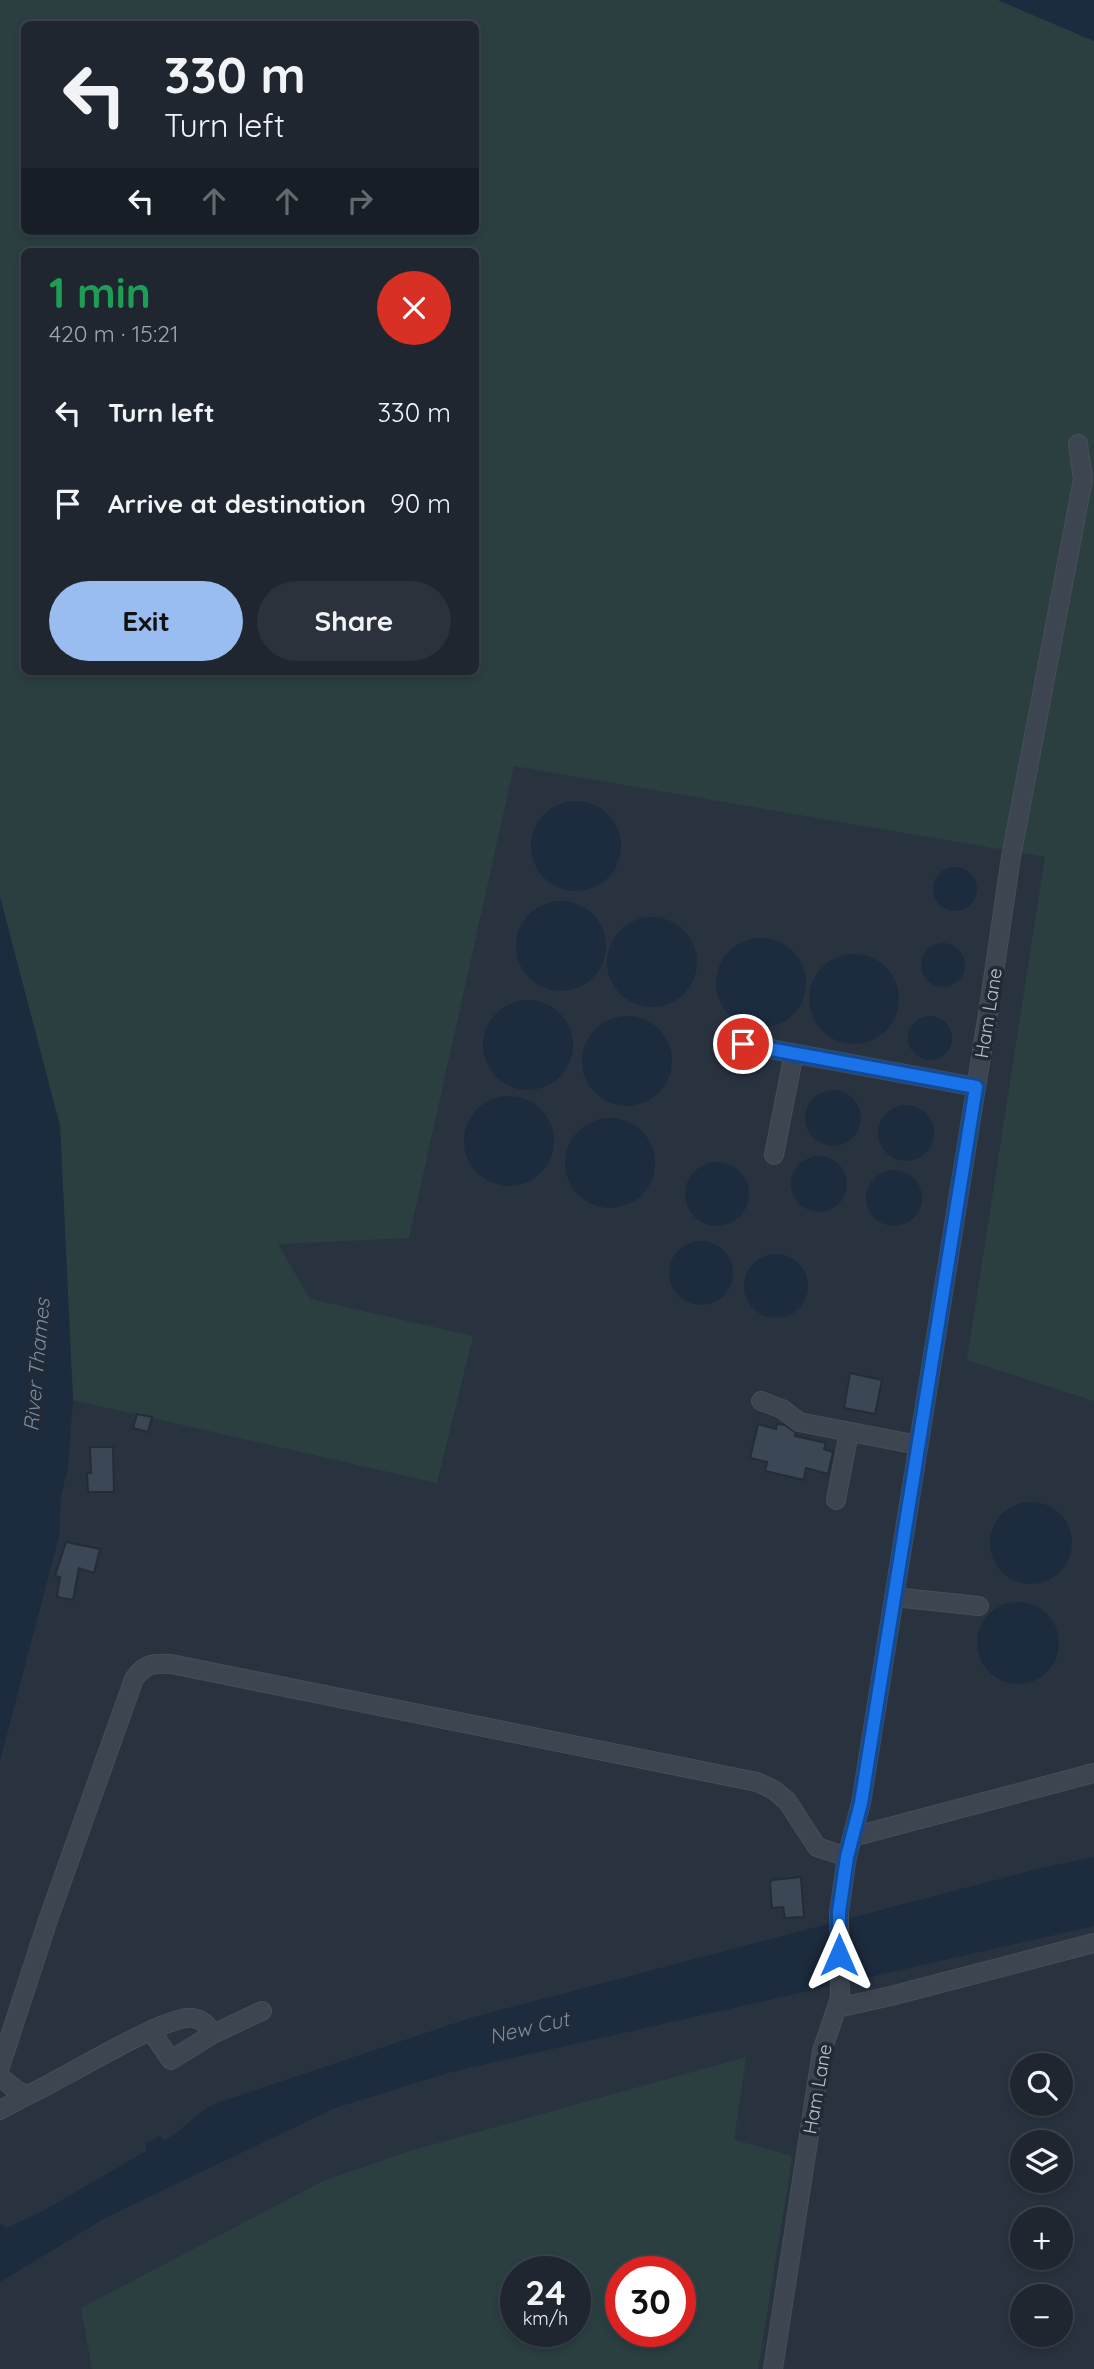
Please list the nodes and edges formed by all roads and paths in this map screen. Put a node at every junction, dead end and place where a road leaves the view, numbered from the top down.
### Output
1 (1079, 444) dead end
2 (743, 1044) dead end
3 (794, 1053) junction
4 (976, 1087) junction
5 (774, 1155) dead end
6 (761, 1401) dead end
7 (849, 1432) junction
8 (918, 1445) junction
9 (836, 1500) dead end
10 (894, 1597) junction
11 (979, 1606) dead end
12 (1094, 1773) edge
13 (852, 1837) junction
14 (847, 1857) junction
15 (1094, 1943) edge
16 (838, 2003) junction
17 (262, 2011) dead end
18 (151, 2031) junction
19 (214, 2034) junction
20 (0, 2067) edge
21 (0, 2077) edge
22 (28, 2095) junction
23 (0, 2110) edge
24 (773, 2369) edge

1 - 4 street, Ham Lane
2 - 3 street
3 - 4 street
3 - 5 street
4 - 8 street, Ham Lane
6 - 7 street
7 - 8 street
7 - 9 street
8 - 10 street, Ham Lane
10 - 11 street
10 - 13 street, Ham Lane
12 - 13 street
13 - 14 street, Ham Lane
14 - 16 street, Ham Lane
14 - 20 street
15 - 16 street
16 - 24 street, Ham Lane
17 - 19 street
18 - 19 street
18 - 19 street
18 - 22 street
21 - 22 street
22 - 23 street

